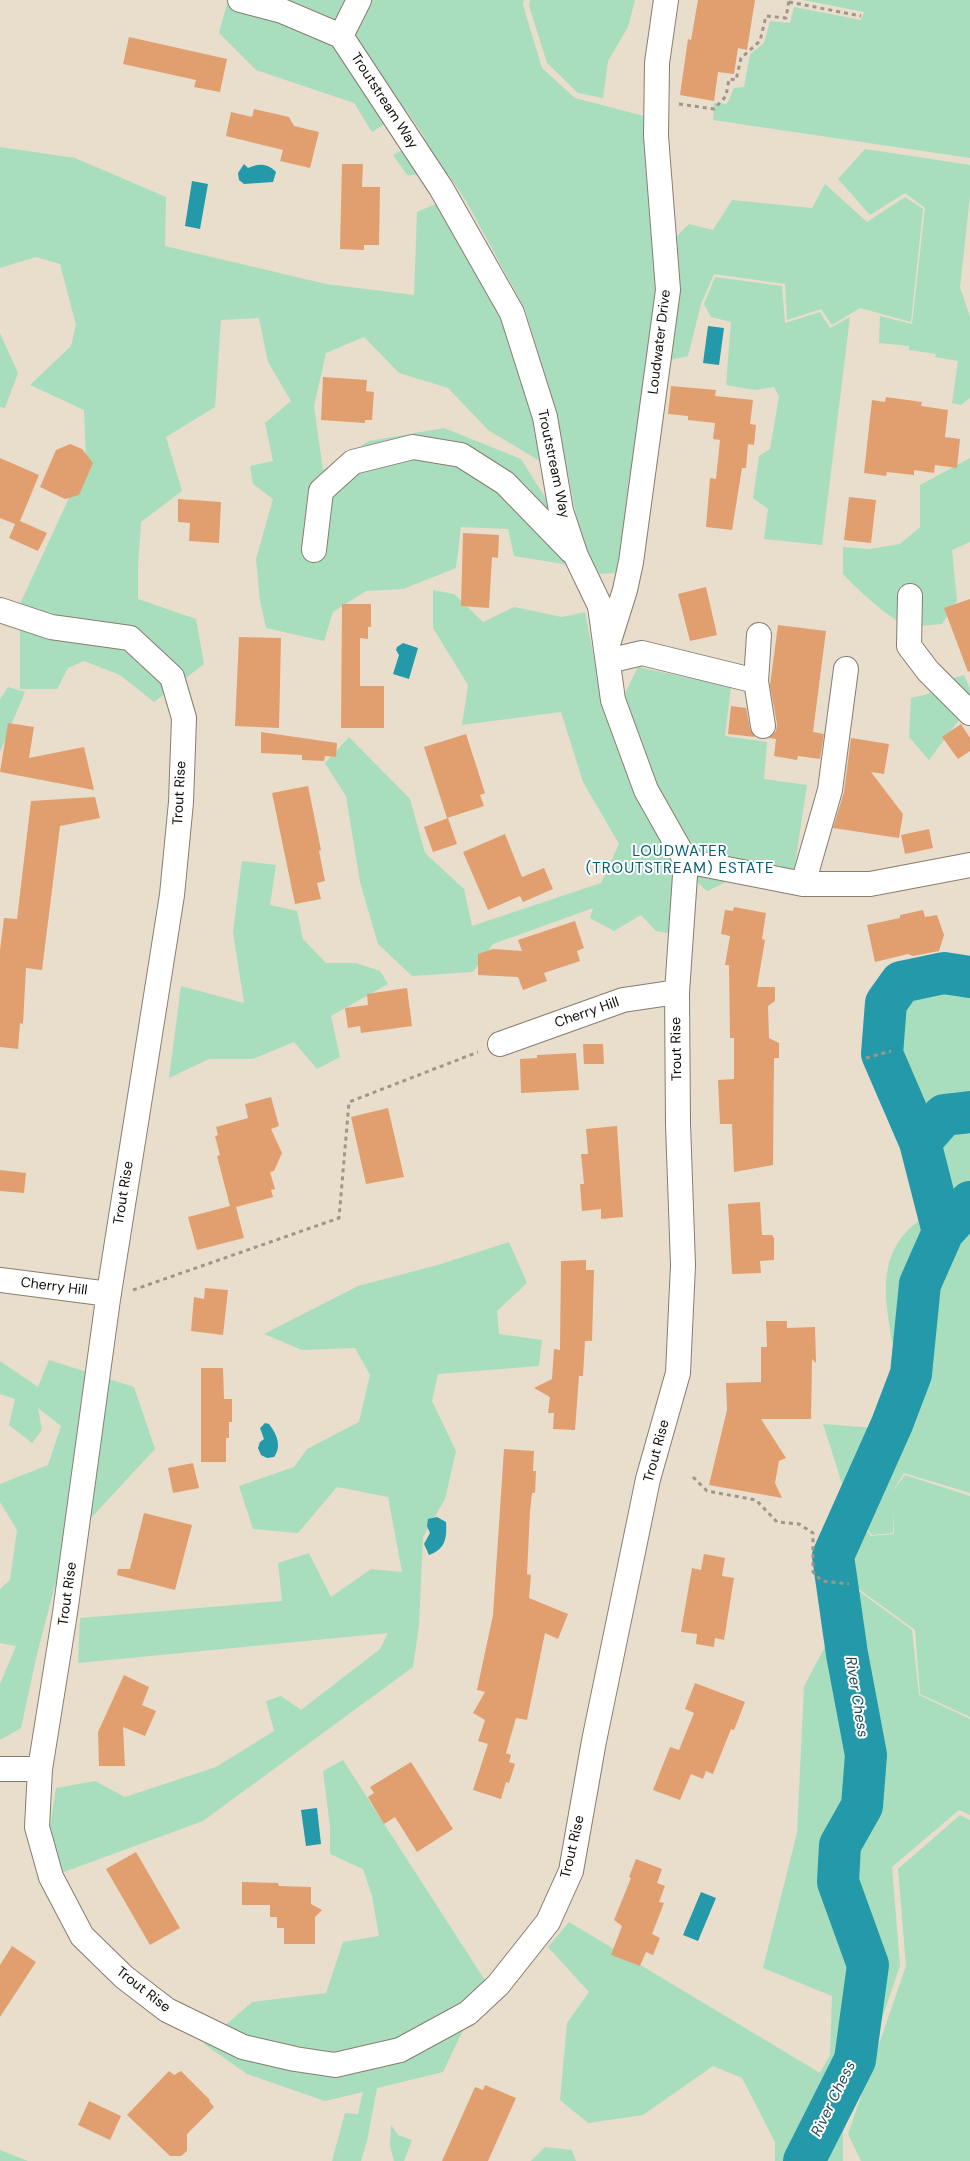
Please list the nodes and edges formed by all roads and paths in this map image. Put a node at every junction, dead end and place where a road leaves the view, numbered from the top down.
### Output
1 (240, 0) edge
2 (359, 0) edge
3 (666, 0) edge
4 (789, 1) edge
5 (861, 16) dead end
6 (341, 36) junction
7 (656, 100) junction
8 (314, 550) dead end
9 (576, 556) junction
10 (910, 596) dead end
11 (0, 610) edge
12 (759, 634) dead end
13 (607, 656) junction
14 (846, 668) dead end
15 (756, 681) junction
16 (970, 713) edge
17 (763, 726) dead end
18 (686, 861) junction
19 (970, 864) edge
20 (803, 884) junction
21 (677, 992) junction
22 (500, 1044) joint
23 (891, 1051) dead end
24 (866, 1058) dead end
25 (0, 1280) edge
26 (108, 1297) junction
27 (693, 1477) dead end
28 (849, 1584) dead end
29 (0, 1769) edge
30 (40, 1769) junction

1 - 6 street
2 - 6 street
3 - 7 street, Loudwater Drive
4 - 5 path
4 - 7 path
6 - 9 street, Troutstream Way
7 - 13 street, Loudwater Drive
8 - 9 street
9 - 13 street, Troutstream Way
10 - 16 street
11 - 26 street, Trout Rise
12 - 15 street
13 - 15 street
13 - 18 street, Troutstream Way
14 - 20 street
15 - 17 street
18 - 20 street
18 - 21 street, Trout Rise
19 - 20 street
21 - 22 street, Cherry Hill
21 - 30 street, Trout Rise
22 - 26 path
23 - 24 path
25 - 26 street, Cherry Hill
26 - 30 street, Trout Rise
27 - 28 path
29 - 30 street

